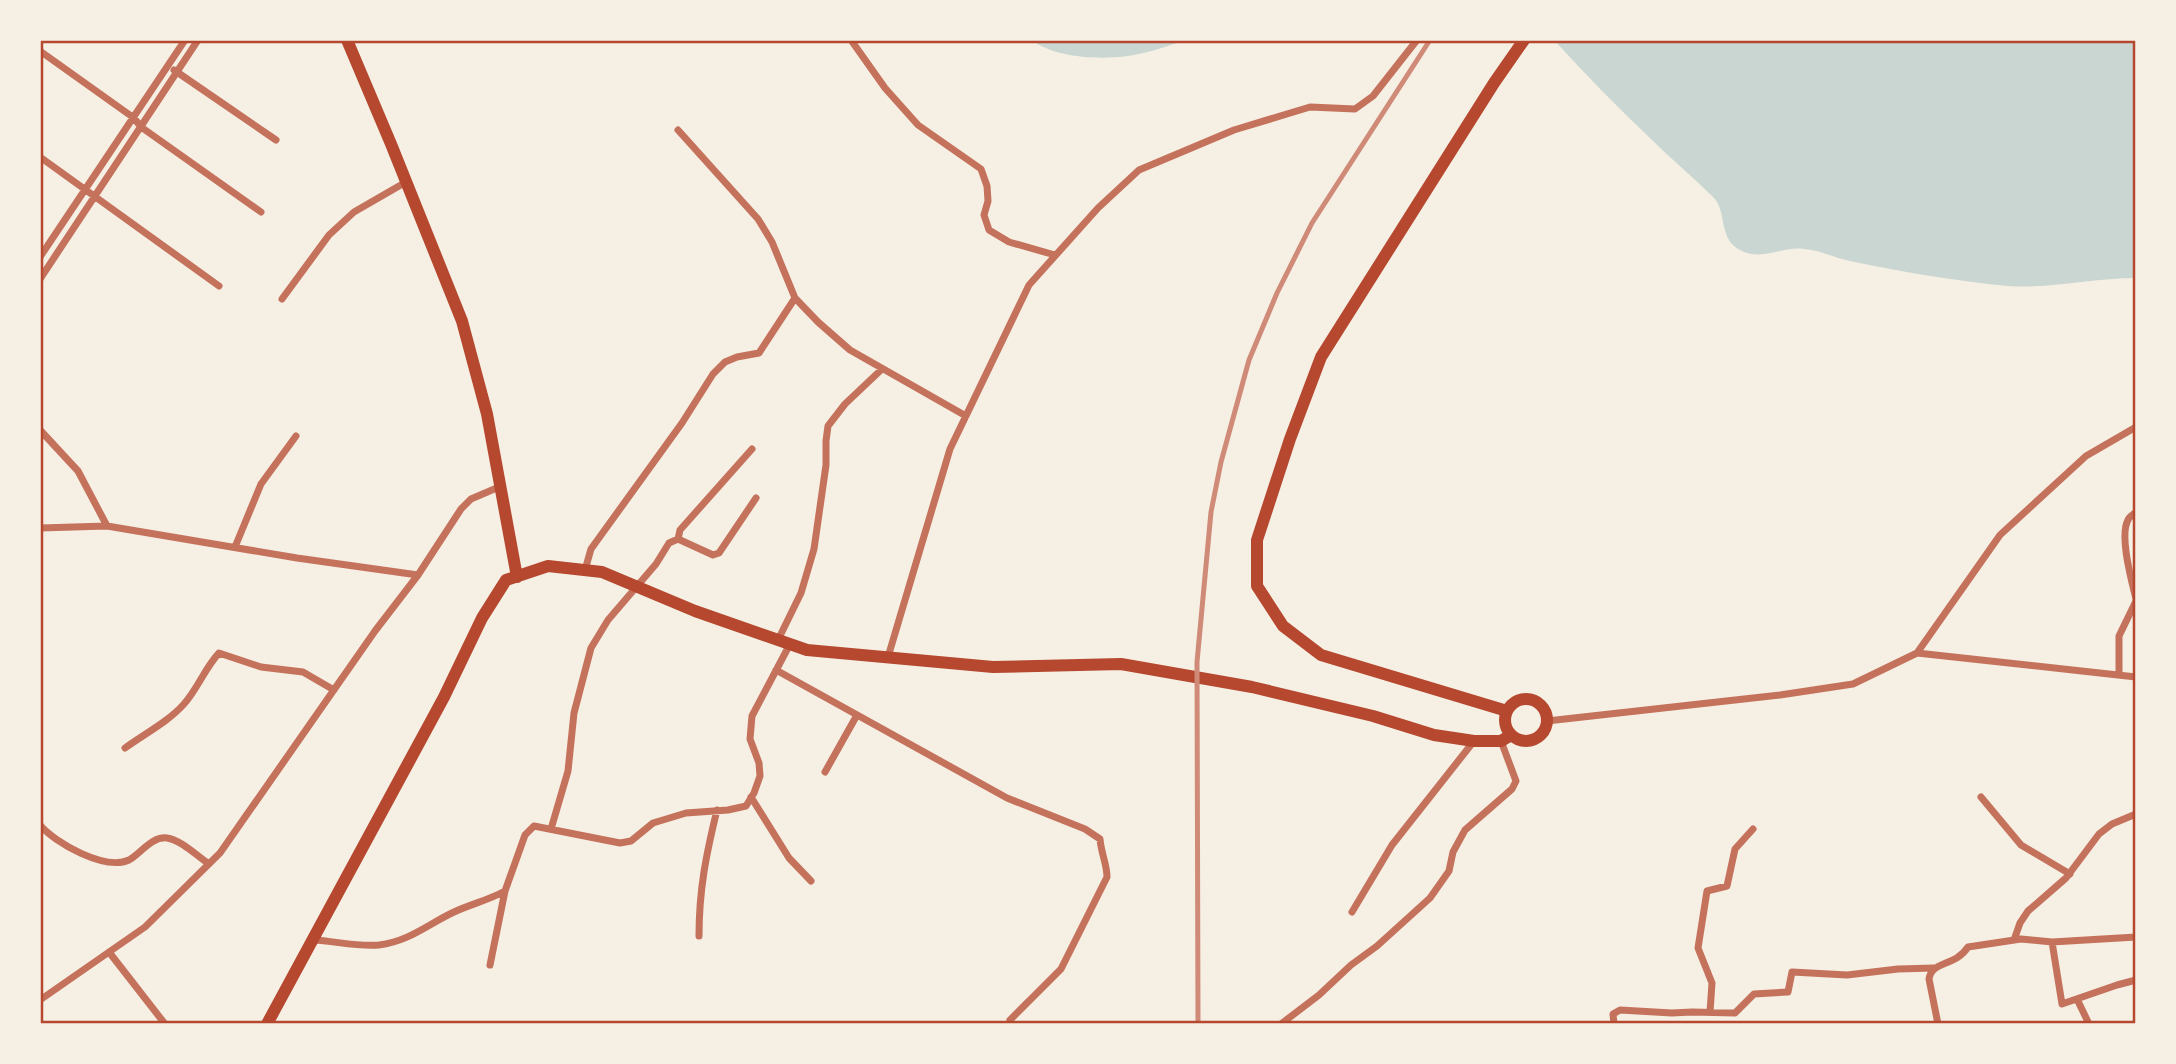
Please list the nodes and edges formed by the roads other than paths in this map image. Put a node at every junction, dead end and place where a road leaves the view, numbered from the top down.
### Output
1 (184, 40) edge
2 (198, 40) edge
3 (346, 40) edge
4 (851, 40) edge
5 (1417, 40) edge
6 (1524, 40) edge
7 (40, 51) edge
8 (168, 66) junction
9 (177, 72) junction
10 (134, 118) junction
11 (141, 127) junction
12 (678, 130) dead end
13 (276, 140) dead end
14 (40, 157) edge
15 (406, 182) junction
16 (86, 190) junction
17 (94, 197) junction
18 (261, 212) dead end
19 (1055, 255) junction
20 (40, 257) edge
21 (40, 279) edge
22 (219, 286) dead end
23 (795, 298) junction
24 (282, 299) dead end
25 (881, 369) junction
26 (966, 416) junction
27 (2136, 427) edge
28 (40, 430) edge
29 (296, 436) dead end
30 (752, 449) dead end
31 (499, 486) junction
32 (756, 498) dead end
33 (2136, 512) edge
34 (107, 526) junction
35 (40, 528) edge
36 (678, 539) junction
37 (235, 547) junction
38 (584, 570) junction
39 (418, 575) junction
40 (517, 577) junction
41 (635, 586) junction
42 (2136, 600) edge
43 (784, 642) junction
44 (1917, 653) junction
45 (887, 657) junction
46 (776, 670) junction
47 (2119, 675) junction
48 (2136, 677) edge
49 (334, 690) junction
50 (1507, 711) junction
51 (857, 715) junction
52 (1547, 721) junction
53 (1506, 738) junction
54 (1474, 741) junction
55 (125, 748) dead end
56 (825, 772) dead end
57 (751, 797) junction
58 (1981, 797) dead end
59 (717, 810) junction
60 (2136, 814) edge
61 (40, 825) edge
62 (1754, 828) dead end
63 (551, 829) junction
64 (209, 864) junction
65 (2070, 874) junction
66 (811, 881) dead end
67 (505, 891) junction
68 (1352, 912) dead end
69 (699, 936) dead end
70 (2136, 937) edge
71 (313, 940) junction
72 (2014, 940) junction
73 (2052, 942) junction
74 (109, 952) junction
75 (490, 965) dead end
76 (1934, 968) junction
77 (2136, 980) edge
78 (2077, 999) junction
79 (40, 1000) edge
80 (1710, 1012) junction
81 (1010, 1020) dead end
82 (165, 1024) edge
83 (267, 1024) edge
84 (1281, 1024) edge
85 (1614, 1024) edge
86 (1938, 1024) edge
87 (2089, 1024) edge

1 - 8 street
2 - 9 street
3 - 15 main road
4 - 19 street
5 - 19 street
6 - 50 main road
7 - 10 street
8 - 9 street
8 - 10 street
9 - 11 street
9 - 13 street
10 - 11 street
10 - 16 street
11 - 17 street
11 - 18 street
12 - 23 street
14 - 16 street
15 - 24 street
15 - 31 main road
16 - 17 street
16 - 20 street
17 - 21 street
17 - 22 street
19 - 26 street
23 - 25 street
23 - 38 street
25 - 26 street
25 - 43 street
26 - 45 street
27 - 44 street
28 - 34 street
29 - 37 street
30 - 36 street
31 - 39 street
31 - 40 main road
32 - 36 street
33 - 42 street
34 - 35 street
34 - 37 street
36 - 41 street
37 - 39 street
38 - 40 main road
38 - 41 main road
39 - 49 street
40 - 71 main road
41 - 43 main road
41 - 63 street
42 - 47 street
43 - 45 main road
43 - 46 street
44 - 47 street
44 - 52 street
45 - 54 main road
46 - 51 street
46 - 57 street
47 - 48 street
49 - 55 street
49 - 64 street
50 - 52 main road
50 - 53 main road
51 - 56 street
51 - 81 street
52 - 53 main road
53 - 54 main road
53 - 84 street
54 - 68 street
57 - 59 street
57 - 66 street
58 - 65 street
59 - 63 street
59 - 69 street
60 - 65 street
61 - 64 street
62 - 80 street
63 - 67 street
64 - 74 street
65 - 72 street
67 - 71 street
67 - 75 street
70 - 73 street
71 - 83 main road
72 - 73 street
72 - 76 street
73 - 78 street
74 - 79 street
74 - 82 street
76 - 80 street
76 - 86 street
77 - 78 street
78 - 87 street
80 - 85 street

